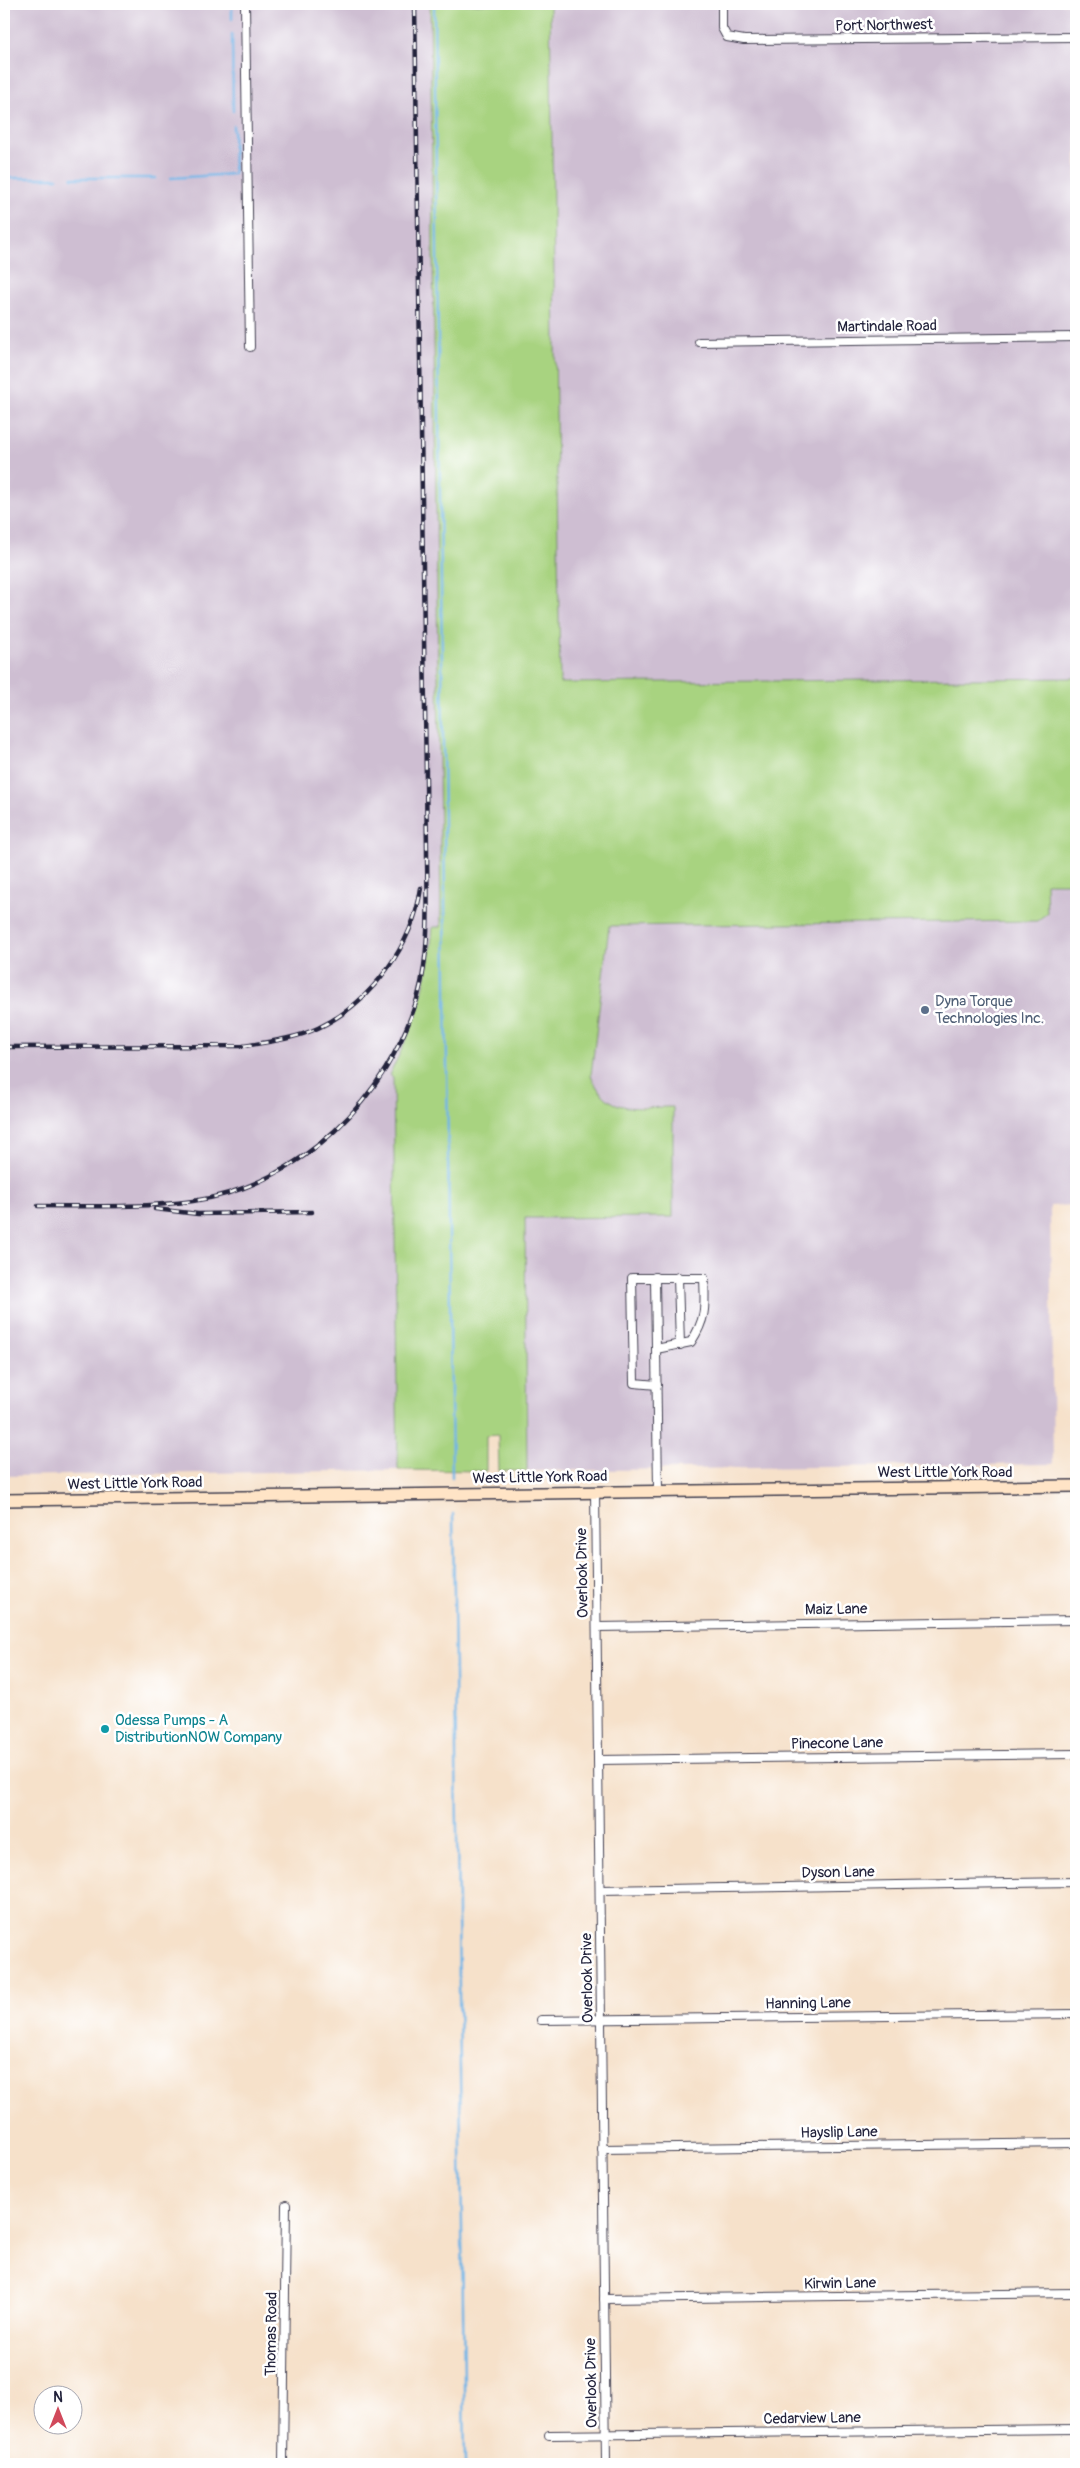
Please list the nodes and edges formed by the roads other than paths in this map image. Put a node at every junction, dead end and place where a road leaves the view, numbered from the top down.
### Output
1 (245, 4) edge
2 (722, 4) edge
3 (1076, 37) edge
4 (1076, 337) edge
5 (699, 342) dead end
6 (250, 347) dead end
7 (656, 1277) junction
8 (678, 1277) junction
9 (680, 1345) junction
10 (656, 1349) junction
11 (657, 1385) junction
12 (1076, 1486) edge
13 (658, 1490) junction
14 (595, 1491) junction
15 (4, 1500) edge
16 (1076, 1620) edge
17 (597, 1627) junction
18 (1076, 1754) edge
19 (598, 1760) junction
20 (1076, 1882) edge
21 (600, 1890) junction
22 (1076, 2014) edge
23 (601, 2019) junction
24 (541, 2020) dead end
25 (1076, 2143) edge
26 (602, 2149) junction
27 (286, 2205) dead end
28 (1076, 2293) edge
29 (604, 2299) junction
30 (1076, 2429) edge
31 (606, 2434) junction
32 (549, 2435) dead end
33 (284, 2464) edge
34 (606, 2464) edge

1 - 6 street
2 - 3 street, Port Northwest
4 - 5 street, Martindale Road
7 - 8 street
7 - 10 street
7 - 11 street
8 - 9 street
8 - 9 street
9 - 10 street
10 - 11 street
11 - 13 street
12 - 13 main road, West Little York Road
13 - 14 main road, West Little York Road
14 - 15 main road, West Little York Road
14 - 17 street, Overlook Drive
16 - 17 street, Maiz Lane
17 - 19 street, Overlook Drive
18 - 19 street, Pinecone Lane
19 - 21 street, Overlook Drive
20 - 21 street, Dyson Lane
21 - 23 street, Overlook Drive
22 - 23 street, Hanning Lane
23 - 24 street, Hanning Lane
23 - 26 street, Overlook Drive
25 - 26 street, Hayslip Lane
26 - 29 street, Overlook Drive
27 - 33 street, Thomas Road
28 - 29 street, Kirwin Lane
29 - 31 street, Overlook Drive
30 - 31 street, Cedarview Lane
31 - 32 street, Cedarview Lane
31 - 34 street, Overlook Drive

